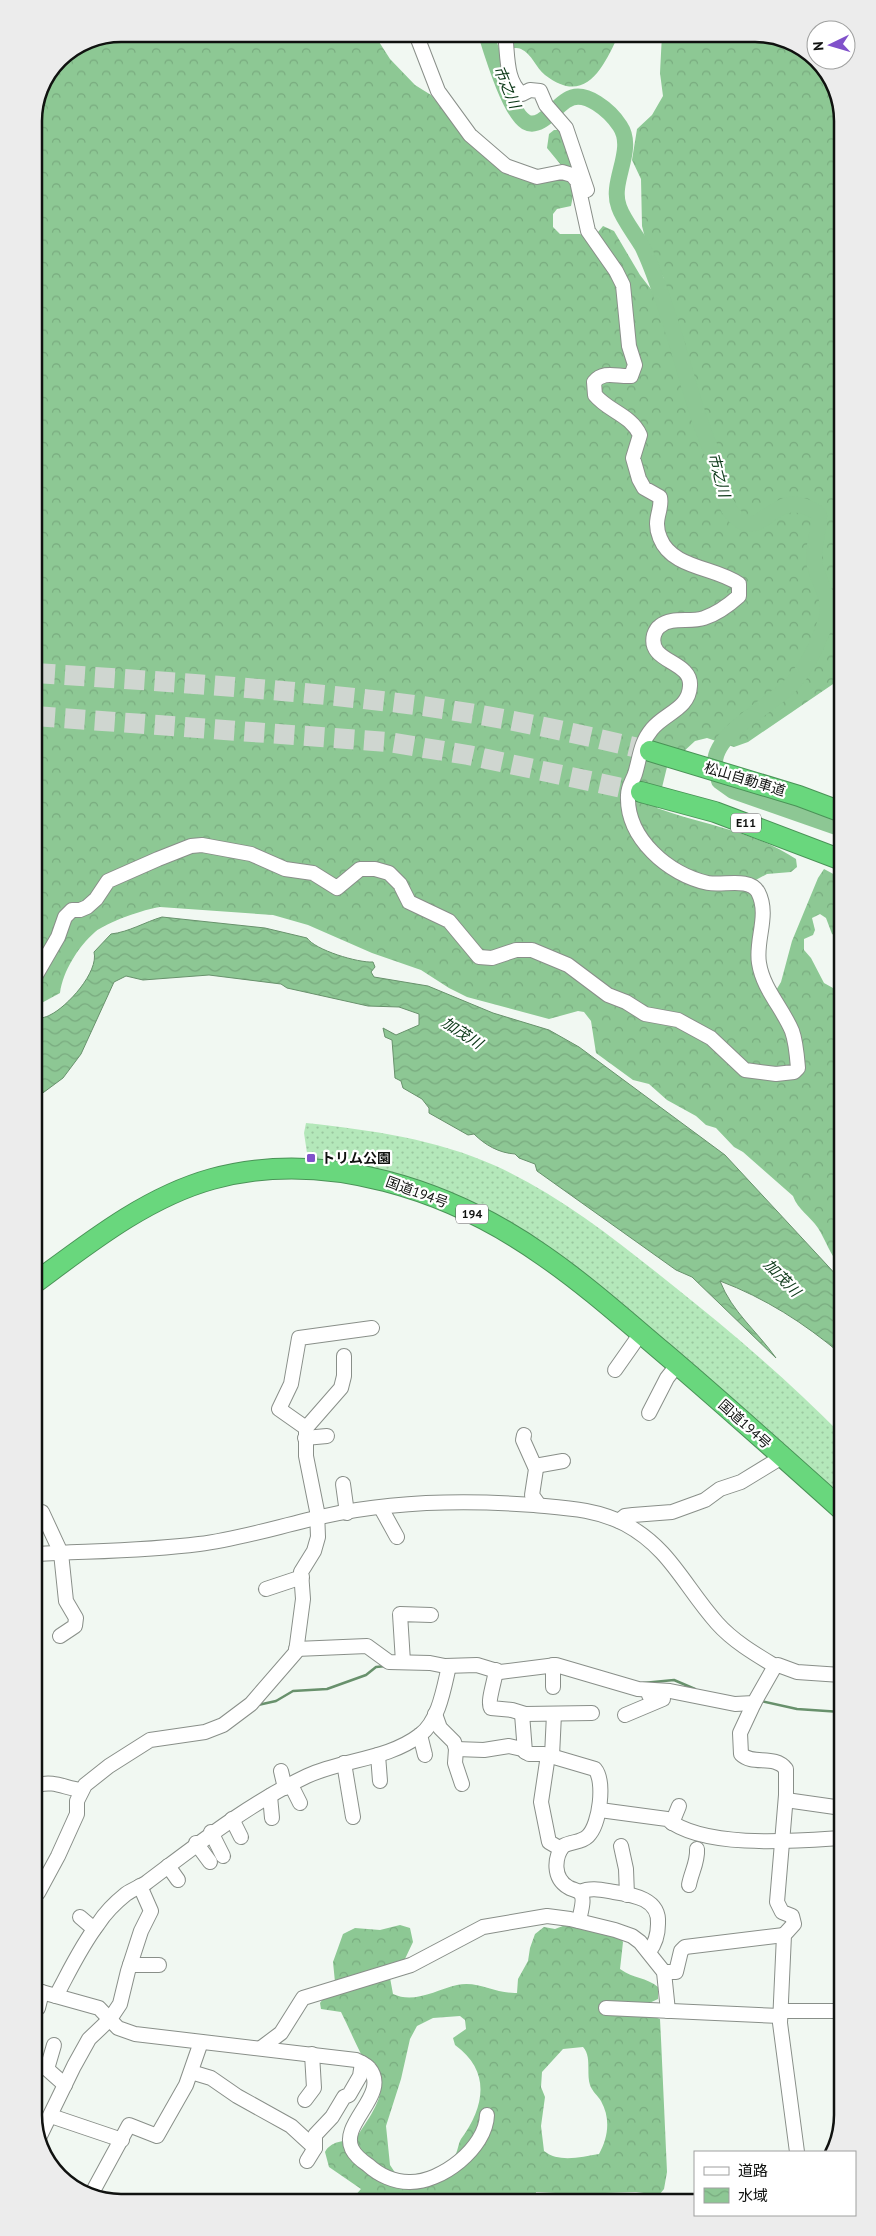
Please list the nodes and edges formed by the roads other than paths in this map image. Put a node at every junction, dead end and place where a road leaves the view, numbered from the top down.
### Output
1 (419, 42) edge
2 (506, 43) edge
3 (596, 244) junction
4 (655, 752) tunnel mouth
5 (646, 793) tunnel mouth
6 (834, 809) edge
7 (834, 857) edge
8 (43, 964) edge
9 (42, 1277) edge
10 (372, 1328) dead end
11 (640, 1333) junction
12 (344, 1356) dead end
13 (678, 1364) junction
14 (615, 1370) dead end
15 (649, 1413) dead end
16 (306, 1433) junction
17 (524, 1435) dead end
18 (327, 1436) dead end
19 (782, 1457) junction
20 (564, 1461) dead end
21 (535, 1466) junction
22 (344, 1484) dead end
23 (834, 1503) edge
24 (540, 1506) junction
25 (380, 1508) junction
26 (42, 1512) dead end
27 (347, 1513) junction
28 (318, 1518) junction
29 (619, 1521) junction
30 (397, 1537) dead end
31 (61, 1553) junction
32 (42, 1554) edge
33 (302, 1577) junction
34 (266, 1589) dead end
35 (431, 1615) dead end
36 (60, 1636) dead end
37 (296, 1649) junction
38 (403, 1662) junction
39 (449, 1666) junction
40 (553, 1666) junction
41 (775, 1666) junction
42 (496, 1670) junction
43 (834, 1675) edge
44 (553, 1688) dead end
45 (638, 1689) junction
46 (754, 1702) junction
47 (592, 1713) dead end
48 (435, 1714) junction
49 (522, 1714) junction
50 (554, 1714) junction
51 (625, 1715) dead end
52 (420, 1734) junction
53 (456, 1749) junction
54 (526, 1752) junction
55 (378, 1755) junction
56 (426, 1755) dead end
57 (550, 1755) junction
58 (344, 1763) junction
59 (280, 1771) dead end
60 (380, 1781) dead end
61 (42, 1784) edge
62 (462, 1784) dead end
63 (288, 1786) junction
64 (81, 1790) junction
65 (270, 1796) junction
66 (786, 1800) junction
67 (300, 1803) dead end
68 (679, 1806) dead end
69 (834, 1807) edge
70 (600, 1810) junction
71 (353, 1817) dead end
72 (272, 1818) dead end
73 (232, 1820) junction
74 (672, 1823) junction
75 (211, 1832) junction
76 (708, 1836) junction
77 (242, 1837) dead end
78 (834, 1838) edge
79 (783, 1842) junction
80 (196, 1843) junction
81 (621, 1846) dead end
82 (561, 1849) junction
83 (223, 1856) dead end
84 (210, 1862) dead end
85 (168, 1866) junction
86 (178, 1880) dead end
87 (689, 1885) dead end
88 (42, 1886) edge
89 (140, 1886) junction
90 (580, 1892) junction
91 (627, 1895) junction
92 (80, 1917) dead end
93 (579, 1921) junction
94 (94, 1929) junction
95 (784, 1935) junction
96 (649, 1952) junction
97 (130, 1965) junction
98 (159, 1965) dead end
99 (664, 1972) junction
100 (45, 1993) edge
101 (606, 2008) dead end
102 (668, 2011) junction
103 (834, 2011) edge
104 (781, 2014) junction
105 (110, 2019) junction
106 (201, 2042) junction
107 (54, 2045) dead end
108 (260, 2048) junction
109 (312, 2054) junction
110 (362, 2063) junction
111 (191, 2072) junction
112 (65, 2085) junction
113 (305, 2100) dead end
114 (486, 2115) dead end
115 (51, 2116) junction
116 (44, 2129) edge
117 (122, 2140) junction
118 (316, 2148) junction
119 (797, 2151) edge
120 (307, 2161) dead end
121 (95, 2188) edge

1 - 3 street
2 - 3 street
3 - 8 street
4 - 6 highway, 松山自動車道
5 - 7 highway, E11
9 - 11 highway, 国道194号 / 194
10 - 16 street
11 - 13 highway, 国道194号 / 194
11 - 14 street
12 - 16 street
13 - 15 street
13 - 19 highway, 国道194号 / 194
16 - 18 street
16 - 28 street
17 - 21 street
19 - 23 highway, 国道194号 / 194
19 - 29 street
20 - 21 street
21 - 24 street
22 - 27 street
24 - 25 street
24 - 29 street
25 - 27 street
25 - 30 street
26 - 31 street
27 - 28 street
28 - 31 street
28 - 33 street
29 - 41 street
31 - 32 street
31 - 36 street
33 - 34 street
33 - 37 street
35 - 38 street
37 - 38 street
37 - 64 street
38 - 39 street
39 - 42 street
39 - 48 street
40 - 42 street
40 - 44 street
40 - 45 street
41 - 43 street
41 - 46 street
42 - 49 street
45 - 46 street
45 - 51 street
46 - 66 street
47 - 50 street
48 - 52 street
48 - 53 street
49 - 50 street
49 - 54 street
50 - 57 street
52 - 55 street
52 - 56 street
53 - 54 street
53 - 62 street
54 - 57 street
55 - 58 street
55 - 60 street
57 - 70 street
57 - 82 street
58 - 63 street
58 - 71 street
59 - 63 street
61 - 64 street
63 - 65 street
63 - 67 street
64 - 88 street
65 - 72 street
65 - 73 street
66 - 69 street
66 - 79 street
68 - 74 street
70 - 74 street
70 - 82 street
73 - 75 street
73 - 77 street
74 - 76 street
75 - 80 street
75 - 83 street
76 - 79 street
76 - 87 street
78 - 79 street
79 - 95 street
80 - 84 street
80 - 85 street
81 - 91 street
82 - 90 street
85 - 86 street
85 - 89 street
89 - 94 street
89 - 97 street
90 - 91 street
90 - 93 street
91 - 96 street
92 - 94 street
93 - 96 street
93 - 108 street
94 - 100 street
95 - 99 street
95 - 104 street
96 - 99 street
97 - 98 street
97 - 105 street
99 - 102 street
100 - 105 street
101 - 102 street
102 - 104 street
103 - 104 street
104 - 119 street
105 - 106 street
105 - 112 street
106 - 108 street
106 - 111 street
107 - 112 street
108 - 109 street
109 - 110 street
109 - 113 street
110 - 114 street
110 - 118 street
111 - 117 street
111 - 118 street
112 - 115 street
115 - 116 street
115 - 117 street
117 - 121 street
118 - 120 street

